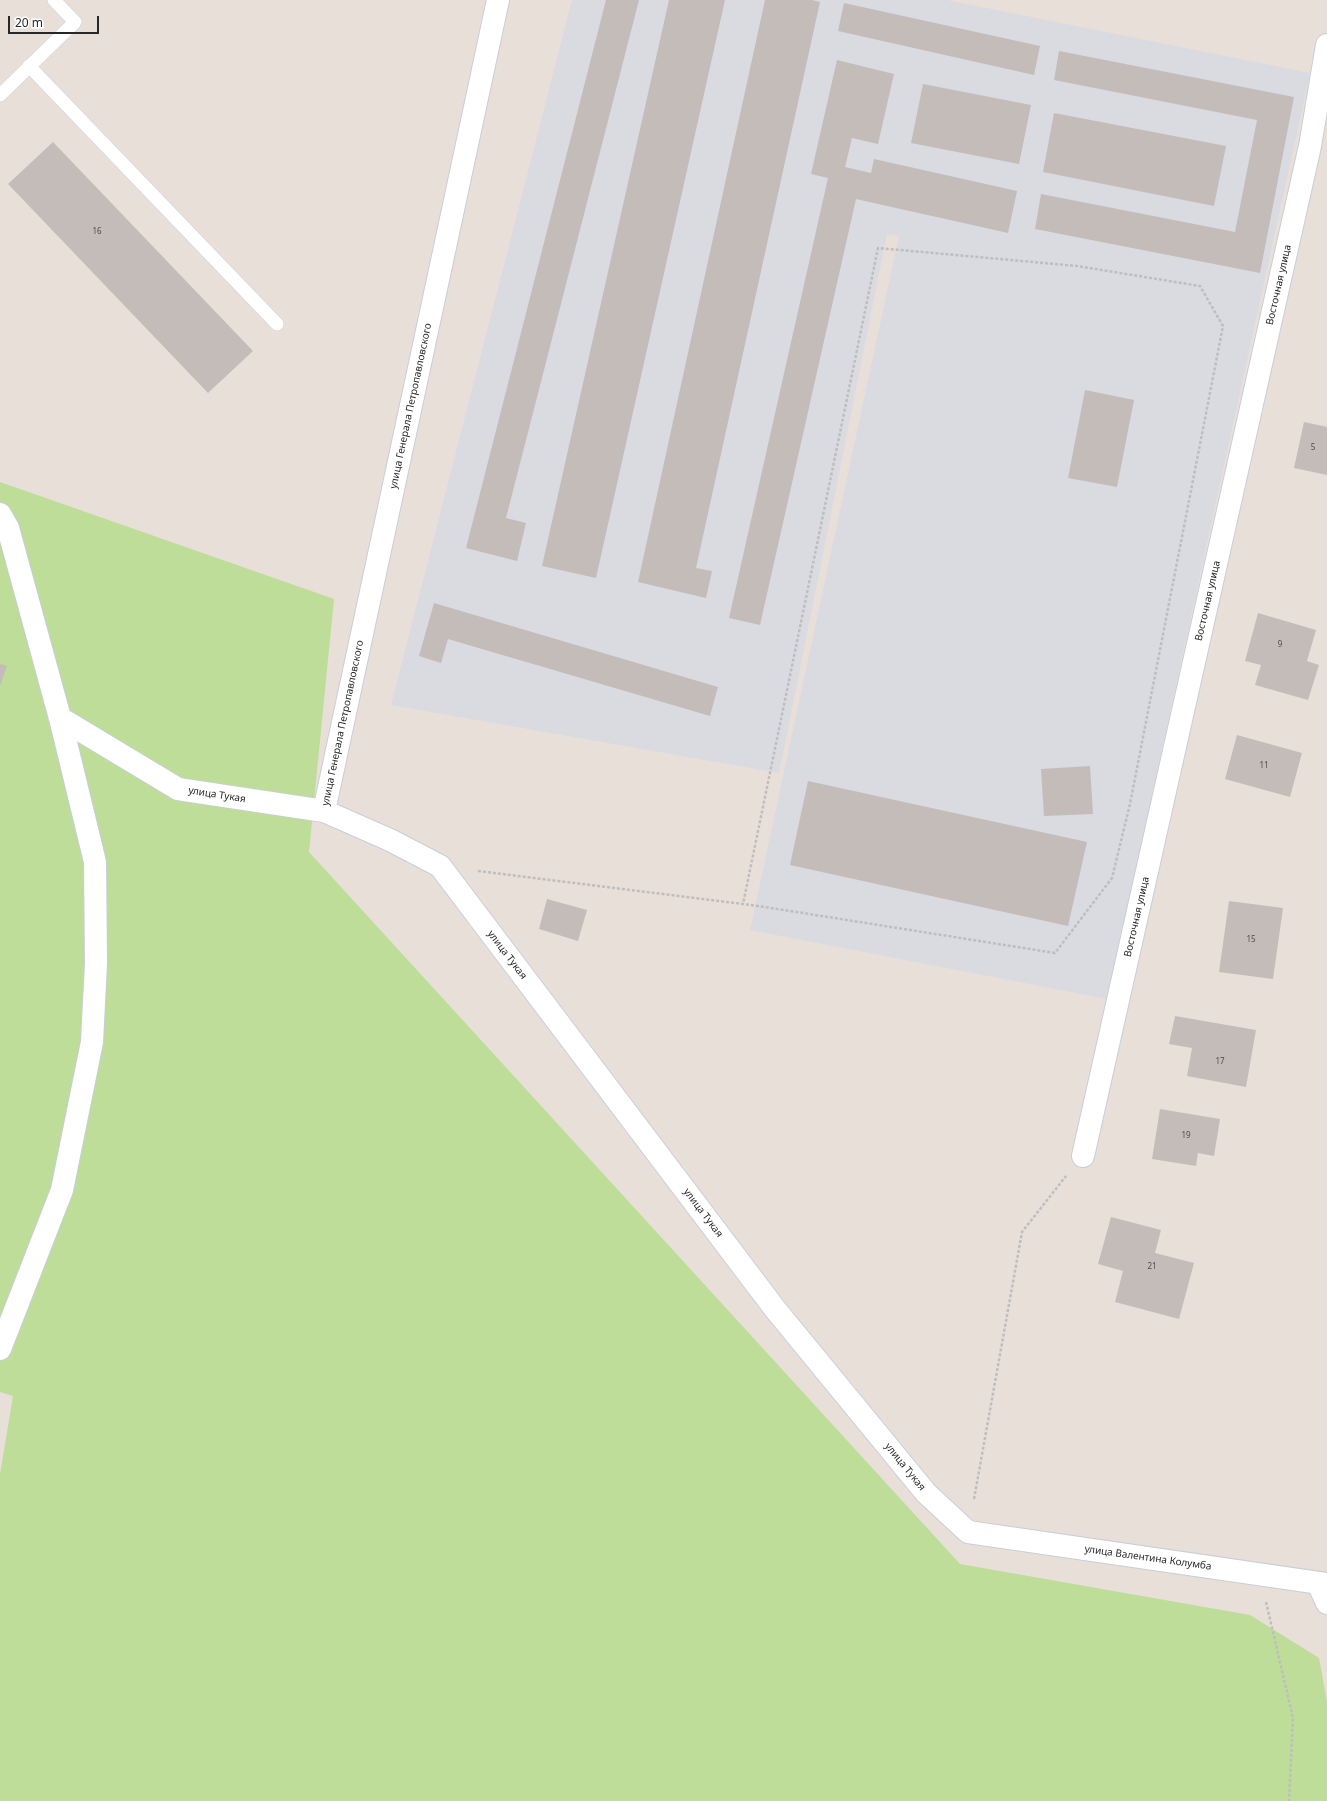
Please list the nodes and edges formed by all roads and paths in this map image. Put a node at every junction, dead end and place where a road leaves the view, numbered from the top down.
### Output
1 (54, 0) edge
2 (498, 0) edge
3 (1327, 45) edge
4 (29, 66) junction
5 (0, 95) edge
6 (277, 324) dead end
7 (0, 514) edge
8 (60, 718) junction
9 (324, 812) junction
10 (440, 866) junction
11 (743, 904) junction
12 (1083, 1156) joint
13 (0, 1349) edge
14 (968, 1532) junction
15 (1260, 1574) junction
16 (1322, 1583) edge
17 (1327, 1603) edge
18 (1289, 1801) edge

1 - 4 lane
2 - 9 street, улица Генерала Петропавловского
3 - 12 street, Восточная улица
4 - 5 lane
4 - 6 lane
7 - 8 street
8 - 9 street, улица Тукая
8 - 13 street
9 - 10 street, улица Тукая
10 - 11 path
10 - 14 street, улица Тукая
11 - 11 path
12 - 14 path
14 - 15 street, улица Валентина Колумба
15 - 16 street, улица Валентина Колумба
15 - 18 path
16 - 17 street

